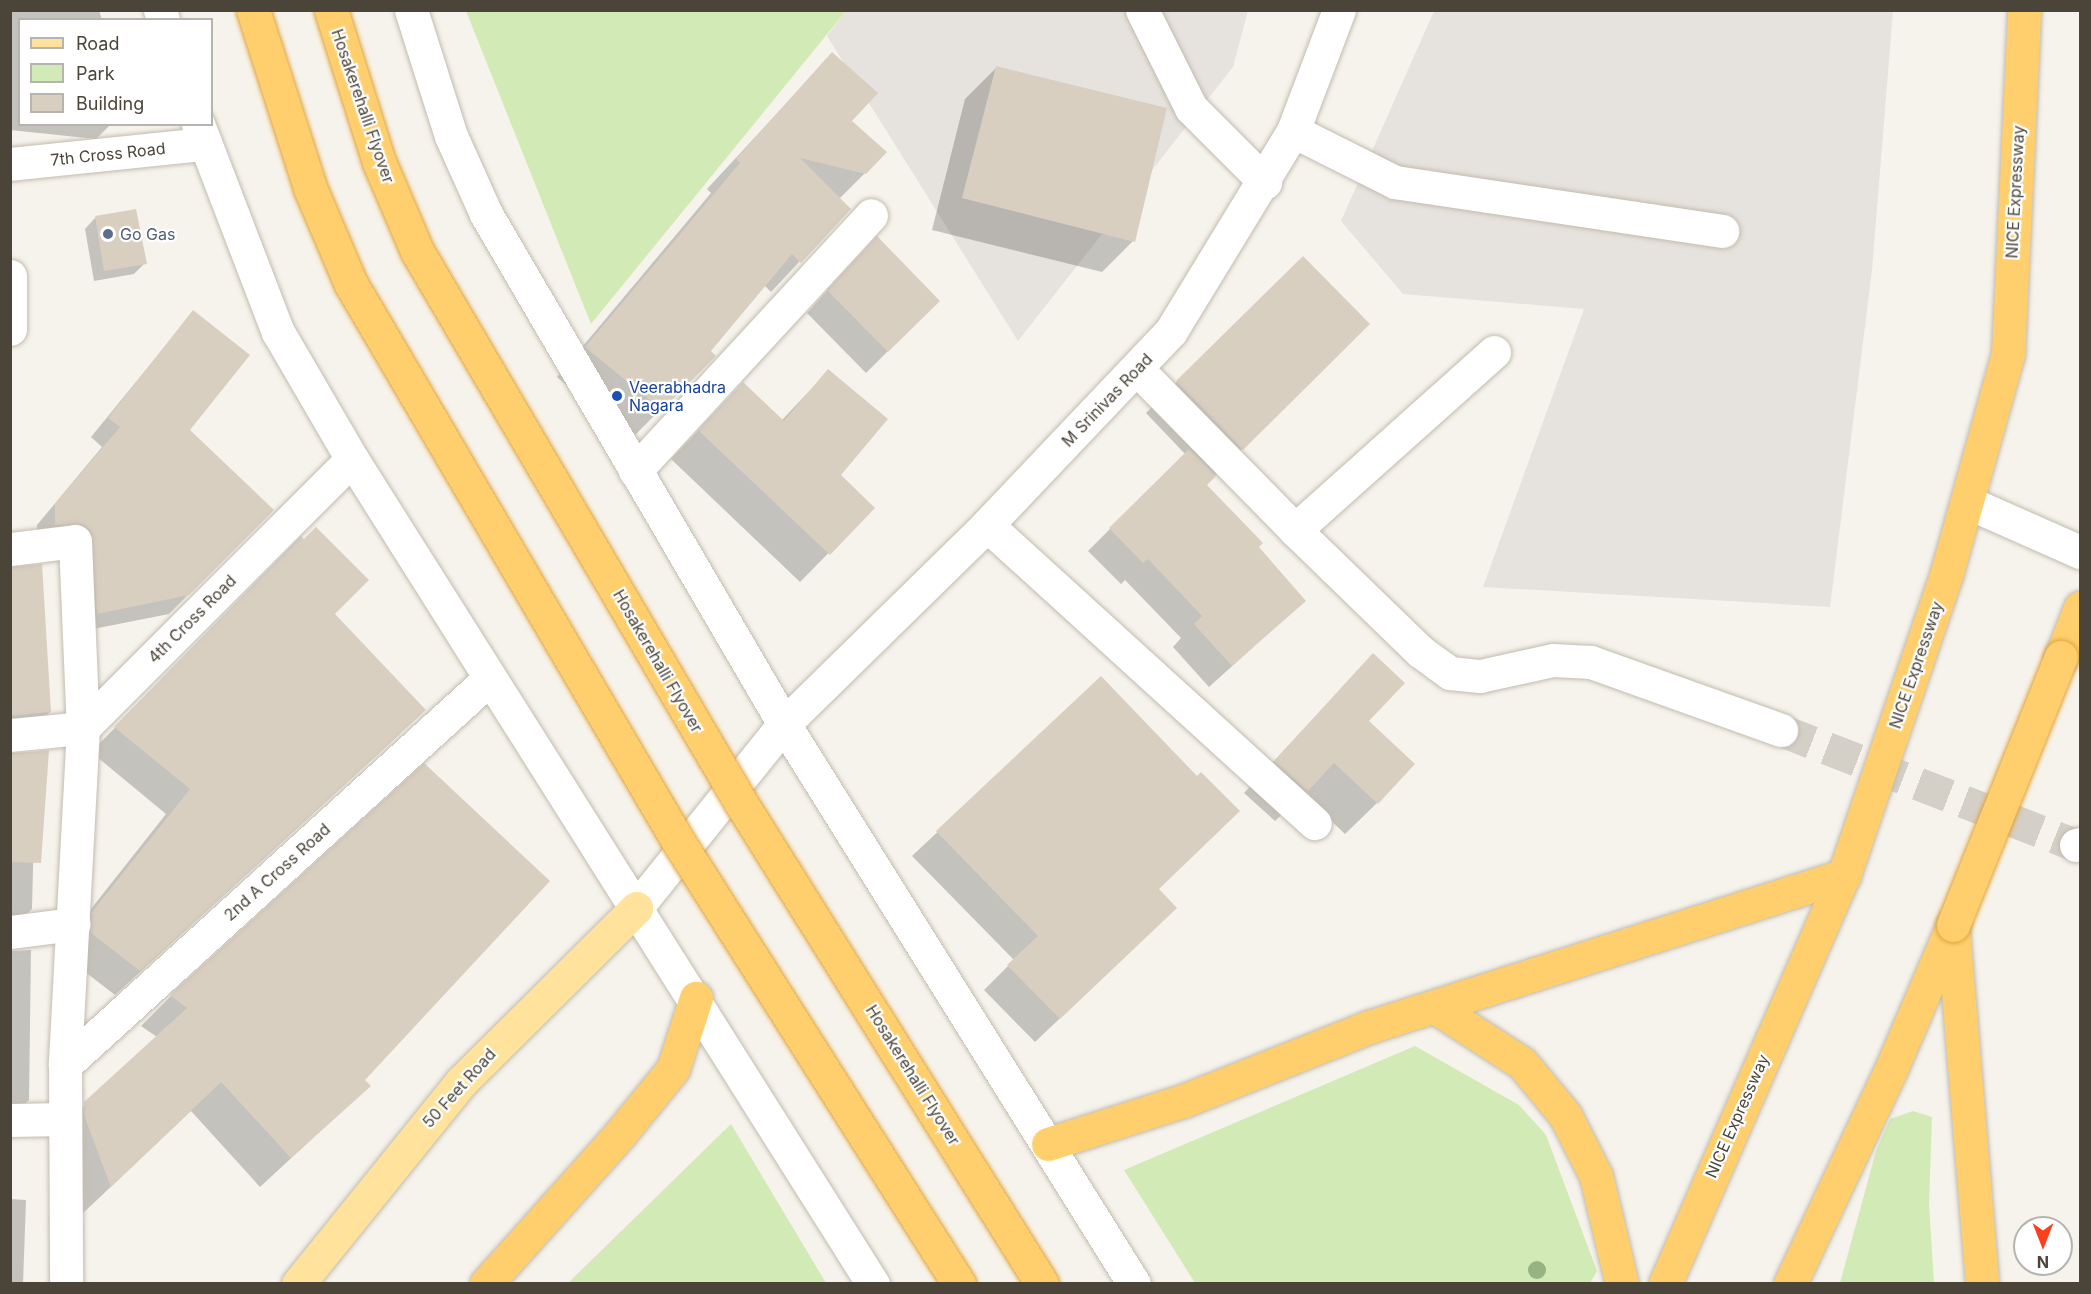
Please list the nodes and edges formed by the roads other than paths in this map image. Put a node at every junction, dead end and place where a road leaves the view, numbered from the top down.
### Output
1 (253, 10) edge
2 (331, 10) edge
3 (411, 10) edge
4 (1142, 10) edge
5 (1339, 10) edge
6 (2024, 10) edge
7 (1293, 131) junction
8 (201, 134) edge
9 (10, 164) edge
10 (1264, 182) junction
11 (871, 215) dead end
12 (1722, 231) dead end
13 (10, 276) edge
14 (10, 329) edge
15 (1494, 352) dead end
16 (1137, 369) junction
17 (352, 459) junction
18 (635, 471) junction
19 (1967, 502) junction
20 (987, 525) junction
21 (1295, 530) junction
22 (10, 549) edge
23 (2080, 552) edge
24 (2080, 608) edge
25 (489, 679) junction
26 (784, 724) junction
27 (83, 728) junction
28 (1780, 730) tunnel mouth
29 (10, 735) edge
30 (1315, 823) dead end
31 (1844, 875) junction
32 (636, 908) junction
33 (73, 924) junction
34 (1953, 925) junction
35 (10, 932) edge
36 (696, 998) junction
37 (1436, 1007) junction
38 (65, 1065) junction
39 (65, 1119) junction
40 (10, 1120) edge
41 (1048, 1144) junction
42 (66, 1284) edge
43 (298, 1284) edge
44 (486, 1284) edge
45 (873, 1284) edge
46 (959, 1284) edge
47 (1042, 1284) edge
48 (1134, 1284) edge
49 (1622, 1284) edge
50 (1665, 1284) edge
51 (1790, 1284) edge
52 (1982, 1284) edge

1 - 46 highway, bridge
2 - 47 highway, Hosakerehalli Flyover, bridge
3 - 18 street
4 - 10 street
5 - 7 street, M Srinivas Road
6 - 19 highway, NICE Expressway
7 - 10 street, M Srinivas Road
7 - 12 street
8 - 9 street, 7th Cross Road
8 - 17 street
10 - 16 street, M Srinivas Road
11 - 18 street
13 - 14 street
15 - 21 street
16 - 20 street, M Srinivas Road
16 - 21 street
17 - 25 street
17 - 27 street, 4th Cross Road
18 - 26 street
19 - 23 street
19 - 31 highway, NICE Expressway
20 - 26 street, M Srinivas Road
20 - 30 street
21 - 28 street
22 - 27 street
24 - 34 highway, bridge
25 - 32 street
25 - 38 street, 2nd A Cross Road
26 - 32 street, M Srinivas Road
26 - 41 street
27 - 29 street
27 - 33 street
31 - 37 highway
31 - 50 highway, NICE Expressway
32 - 36 street
32 - 43 main road, 50 Feet Road
33 - 35 street
33 - 38 street
34 - 51 highway
34 - 52 highway
36 - 44 highway
36 - 45 street
37 - 41 highway
37 - 49 highway
38 - 39 street
39 - 40 street
39 - 42 street
41 - 48 street

